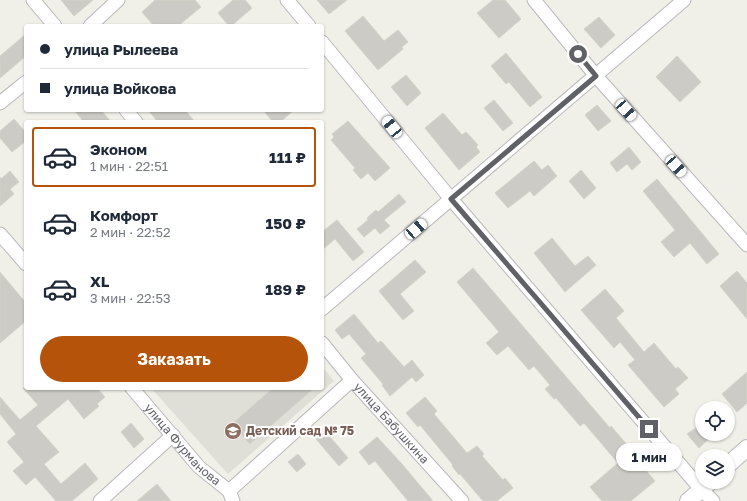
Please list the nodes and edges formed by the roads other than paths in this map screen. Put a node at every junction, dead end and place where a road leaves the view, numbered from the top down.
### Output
1 (33, 0) edge
2 (118, 0) edge
3 (287, 0) edge
4 (534, 0) edge
5 (684, 0) edge
6 (53, 24) edge
7 (92, 24) edge
8 (307, 24) edge
9 (324, 44) edge
10 (596, 76) junction
11 (24, 84) edge
12 (0, 103) edge
13 (128, 112) edge
14 (134, 120) edge
15 (451, 199) junction
16 (0, 234) edge
17 (747, 245) edge
18 (24, 262) edge
19 (324, 307) edge
20 (324, 345) edge
21 (352, 380) junction
22 (134, 390) edge
23 (173, 435) junction
24 (747, 448) edge
25 (735, 459) edge
26 (695, 475) edge
27 (702, 489) edge
28 (707, 489) edge
29 (231, 496) edge
30 (100, 501) edge
31 (462, 501) edge
32 (688, 501) edge
33 (713, 501) edge

1 - 6 street
2 - 7 street
3 - 8 street
4 - 10 street
5 - 10 street
9 - 15 street
10 - 15 street
10 - 17 street
11 - 12 street
13 - 14 street
15 - 19 street
15 - 26 street
16 - 18 street
20 - 21 street, улица Бабушкина
21 - 29 street
21 - 31 street, улица Бабушкина
22 - 23 street, улица Фурманова
23 - 29 street, улица Фурманова
23 - 30 street
24 - 25 street
27 - 32 street
28 - 33 street

